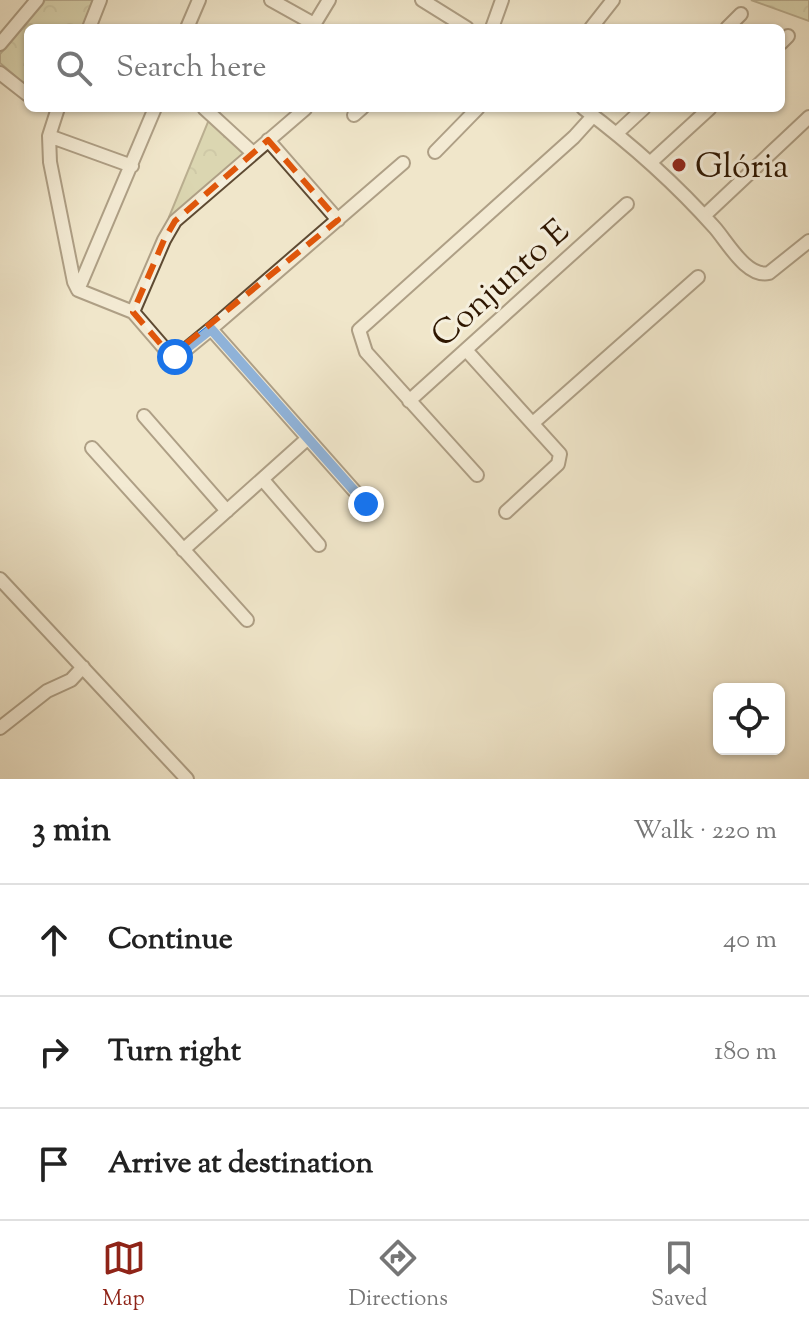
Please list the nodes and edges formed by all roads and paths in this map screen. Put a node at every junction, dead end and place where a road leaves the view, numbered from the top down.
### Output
1 (37, 0) edge
2 (100, 0) edge
3 (199, 0) edge
4 (271, 0) edge
5 (329, 0) edge
6 (422, 0) edge
7 (502, 0) edge
8 (613, 0) edge
9 (741, 14) dead end
10 (91, 24) edge
11 (189, 24) edge
12 (310, 24) edge
13 (314, 24) edge
14 (450, 24) edge
15 (493, 24) edge
16 (594, 24) edge
17 (731, 24) edge
18 (0, 44) edge
19 (0, 73) edge
20 (24, 92) edge
21 (52, 112) edge
22 (153, 112) edge
23 (208, 112) edge
24 (301, 112) edge
25 (474, 112) edge
26 (588, 112) edge
27 (640, 112) edge
28 (706, 112) edge
29 (809, 117) edge
30 (617, 133) junction
31 (49, 136) junction
32 (268, 140) junction
33 (435, 152) dead end
34 (253, 153) junction
35 (651, 162) junction
36 (403, 163) dead end
37 (132, 166) junction
38 (627, 204) dead end
39 (704, 216) junction
40 (338, 220) junction
41 (809, 241) edge
42 (698, 277) dead end
43 (78, 290) junction
44 (133, 312) junction
45 (211, 329) junction
46 (466, 350) junction
47 (409, 401) junction
48 (144, 416) dead end
49 (533, 423) junction
50 (307, 439) junction
51 (92, 448) dead end
52 (477, 475) dead end
53 (263, 480) junction
54 (366, 504) dead end
55 (227, 511) junction
56 (506, 512) dead end
57 (319, 545) dead end
58 (183, 550) junction
59 (0, 579) edge
60 (247, 620) dead end
61 (83, 667) junction
62 (0, 728) edge
63 (187, 779) edge

1 - 18 street
2 - 10 street
3 - 11 street
4 - 12 street
5 - 13 street
6 - 14 street
7 - 15 street
8 - 16 street
9 - 17 street
19 - 20 street
21 - 31 street
22 - 37 street
23 - 34 street
24 - 32 street
25 - 33 street
26 - 30 street
26 - 47 street
27 - 30 street
28 - 35 street
29 - 39 street
30 - 35 street
31 - 37 street
31 - 43 street
32 - 34 street
32 - 40 street
34 - 44 street
35 - 39 street
36 - 40 street
37 - 43 street
38 - 46 street, Conjunto E
39 - 41 street
40 - 45 street
42 - 49 street
43 - 44 street
44 - 45 street
45 - 50 street
46 - 47 street, Conjunto E
46 - 49 street
47 - 52 street
48 - 55 street
49 - 56 street
50 - 53 street
50 - 54 street
51 - 58 street
53 - 55 street
53 - 57 street
55 - 58 street
58 - 60 street
59 - 61 street
61 - 62 street
61 - 63 street

